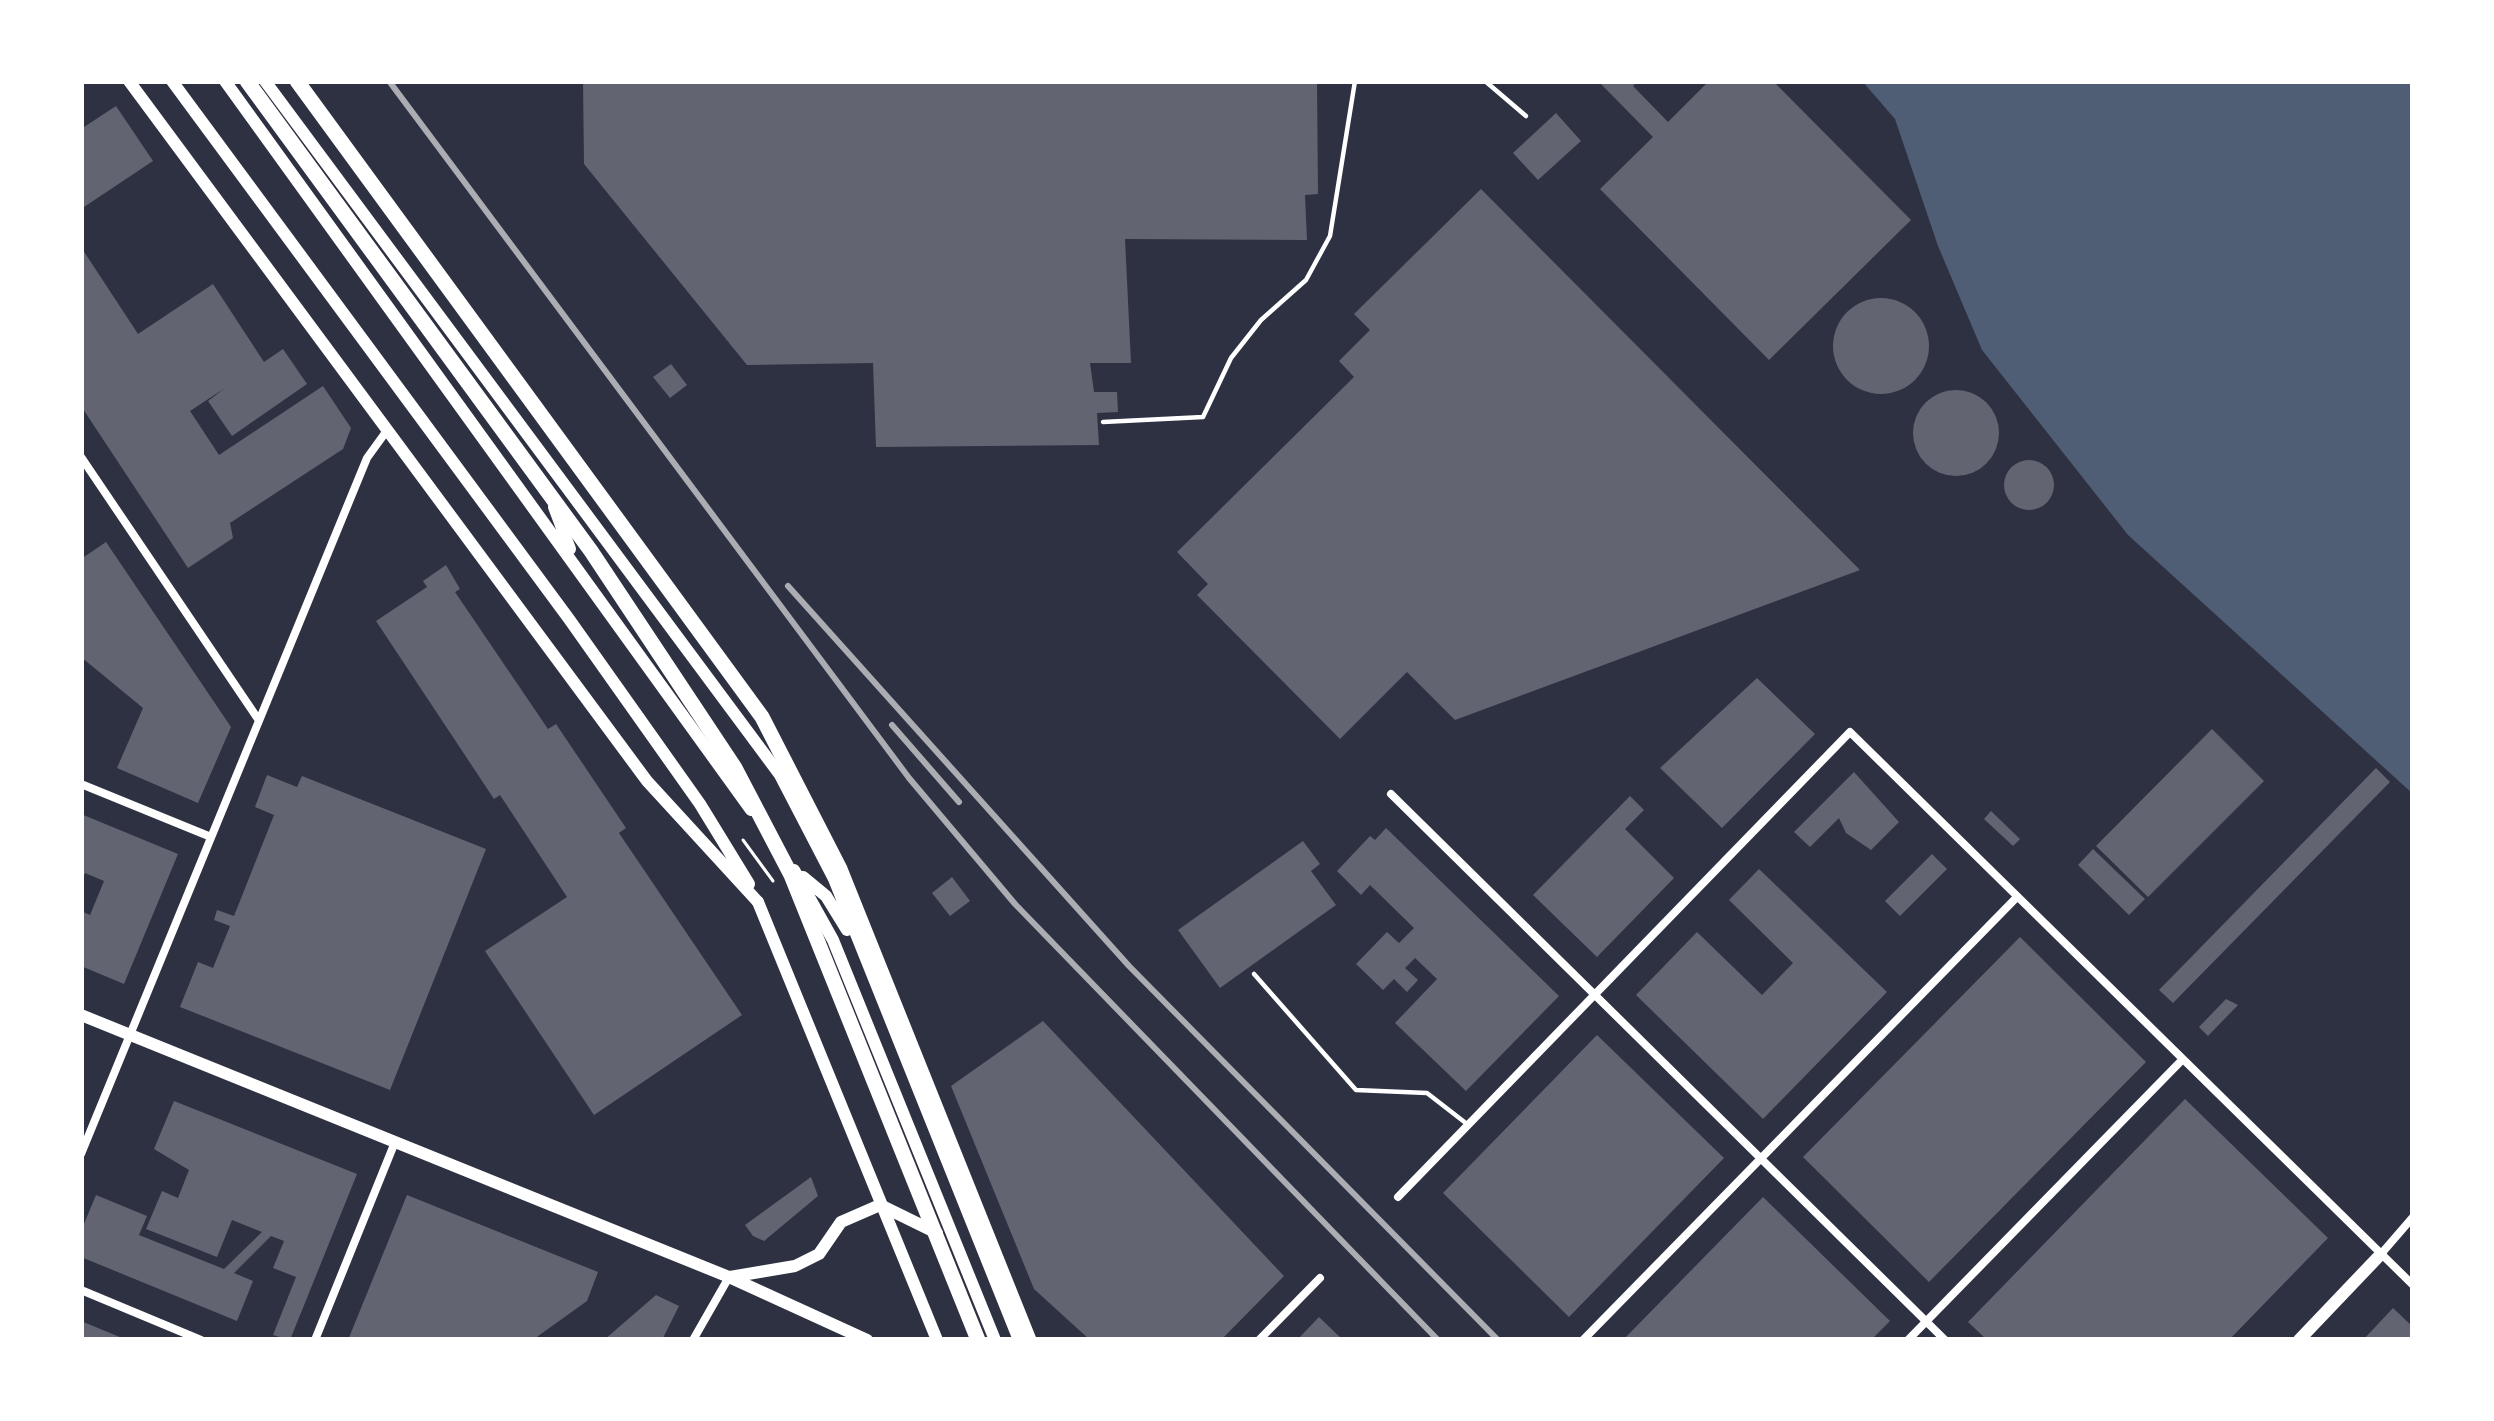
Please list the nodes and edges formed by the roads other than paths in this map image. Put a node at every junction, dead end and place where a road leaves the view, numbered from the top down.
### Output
1 (129, 81) edge
2 (172, 81) edge
3 (225, 81) edge
4 (247, 81) edge
5 (266, 81) edge
6 (297, 81) edge
7 (1355, 81) edge
8 (1485, 81) edge
9 (1526, 116) dead end
10 (1103, 422) dead end
11 (523, 427) junction
12 (388, 429) junction
13 (81, 457) edge
14 (577, 566) junction
15 (258, 720) junction
16 (81, 784) edge
17 (1391, 794) dead end
18 (211, 837) junction
19 (793, 868) junction
20 (2017, 897) junction
21 (758, 902) junction
22 (867, 962) junction
23 (1254, 974) dead end
24 (1594, 995) junction
25 (81, 1016) edge
26 (130, 1034) junction
27 (2182, 1060) junction
28 (1468, 1126) junction
29 (396, 1141) junction
30 (81, 1154) edge
31 (1761, 1160) junction
32 (1398, 1197) dead end
33 (880, 1204) junction
34 (2413, 1216) edge
35 (956, 1242) junction
36 (2381, 1254) junction
37 (729, 1277) junction
38 (1320, 1277) dead end
39 (2413, 1286) edge
40 (81, 1290) edge
41 (1926, 1322) junction
42 (201, 1340) edge
43 (315, 1340) edge
44 (693, 1340) edge
45 (866, 1340) edge
46 (937, 1340) edge
47 (978, 1340) edge
48 (995, 1340) edge
49 (1019, 1340) edge
50 (1029, 1340) edge
51 (1259, 1340) edge
52 (1583, 1340) edge
53 (1908, 1340) edge
54 (1945, 1340) edge
55 (2299, 1340) edge

1 - 12 main road
2 - 21 main road
3 - 14 main road
4 - 47 highway
5 - 11 main road
6 - 50 highway
7 - 10 lane
8 - 9 lane
11 - 14 main road
11 - 22 main road
12 - 15 street
12 - 21 main road
13 - 15 street
14 - 19 main road
15 - 18 street
16 - 18 street
17 - 24 street
18 - 26 street
19 - 22 main road
19 - 35 main road
20 - 24 street
20 - 27 street
20 - 31 street
21 - 33 main road
22 - 49 main road
23 - 28 lane
24 - 28 street
24 - 31 street
25 - 26 main road
26 - 29 main road
26 - 30 street
27 - 36 street
27 - 41 street
28 - 32 street
29 - 37 main road
29 - 43 street
31 - 41 street
31 - 52 street
33 - 35 main road
33 - 37 main road
33 - 46 main road
34 - 36 street
35 - 48 main road
36 - 39 street
36 - 55 main road
37 - 44 street
37 - 45 main road
38 - 51 street
40 - 42 street
41 - 53 street
41 - 54 street

